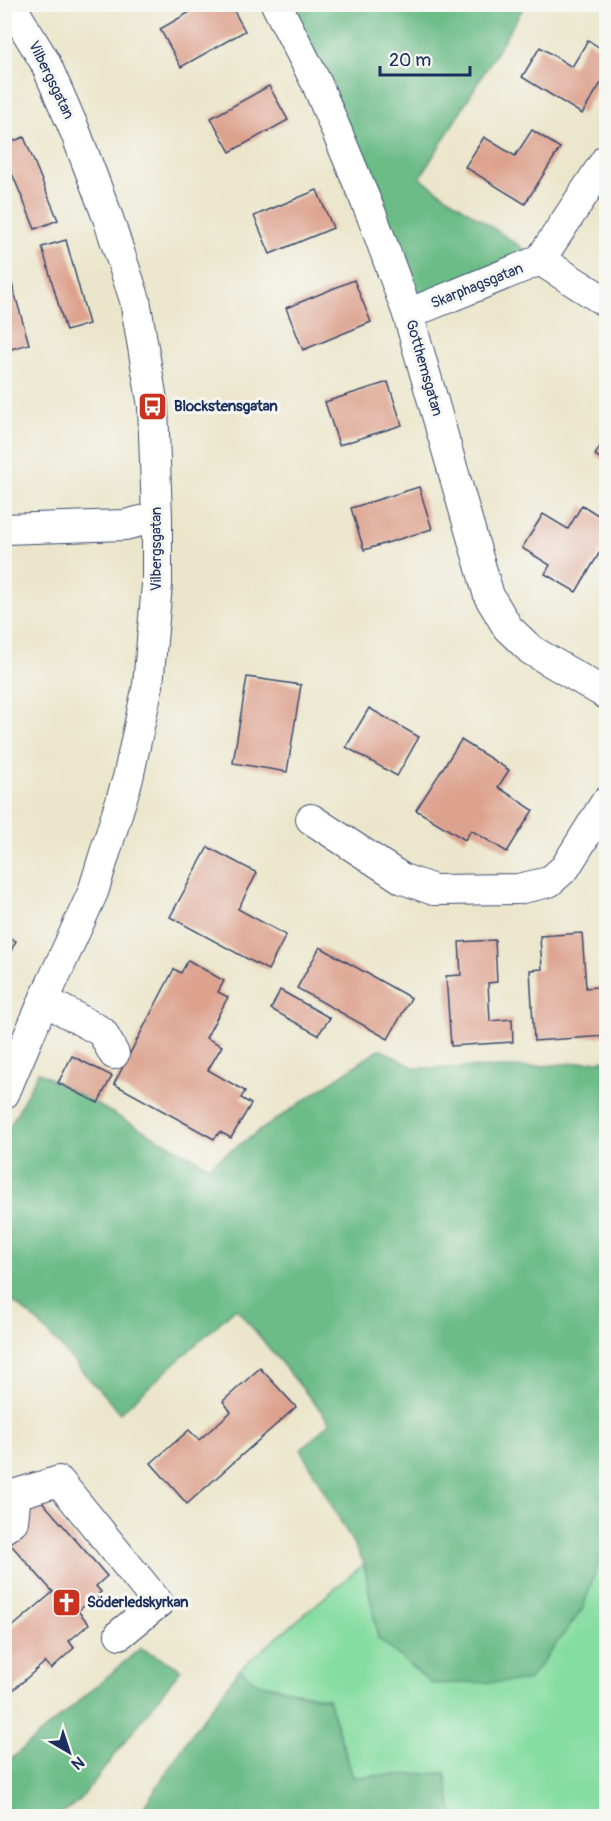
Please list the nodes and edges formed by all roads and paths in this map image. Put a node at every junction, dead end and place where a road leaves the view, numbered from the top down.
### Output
1 (10, 4) edge
2 (276, 4) edge
3 (606, 160) edge
4 (540, 260) junction
5 (606, 302) edge
6 (408, 314) junction
7 (157, 517) junction
8 (4, 530) edge
9 (606, 694) edge
10 (606, 802) edge
11 (310, 819) dead end
12 (44, 1000) junction
13 (114, 1054) dead end
14 (4, 1094) edge
15 (4, 1528) edge
16 (120, 1634) dead end

1 - 7 street, Vilbergsgatan
2 - 6 street, Gotthemsgatan
3 - 4 street
4 - 5 street, Skarphagsgatan
4 - 6 street, Skarphagsgatan
6 - 9 street, Gotthemsgatan
7 - 8 street
7 - 12 street, Vilbergsgatan
10 - 11 street
12 - 13 street
12 - 14 street, Vilbergsgatan
15 - 16 street

